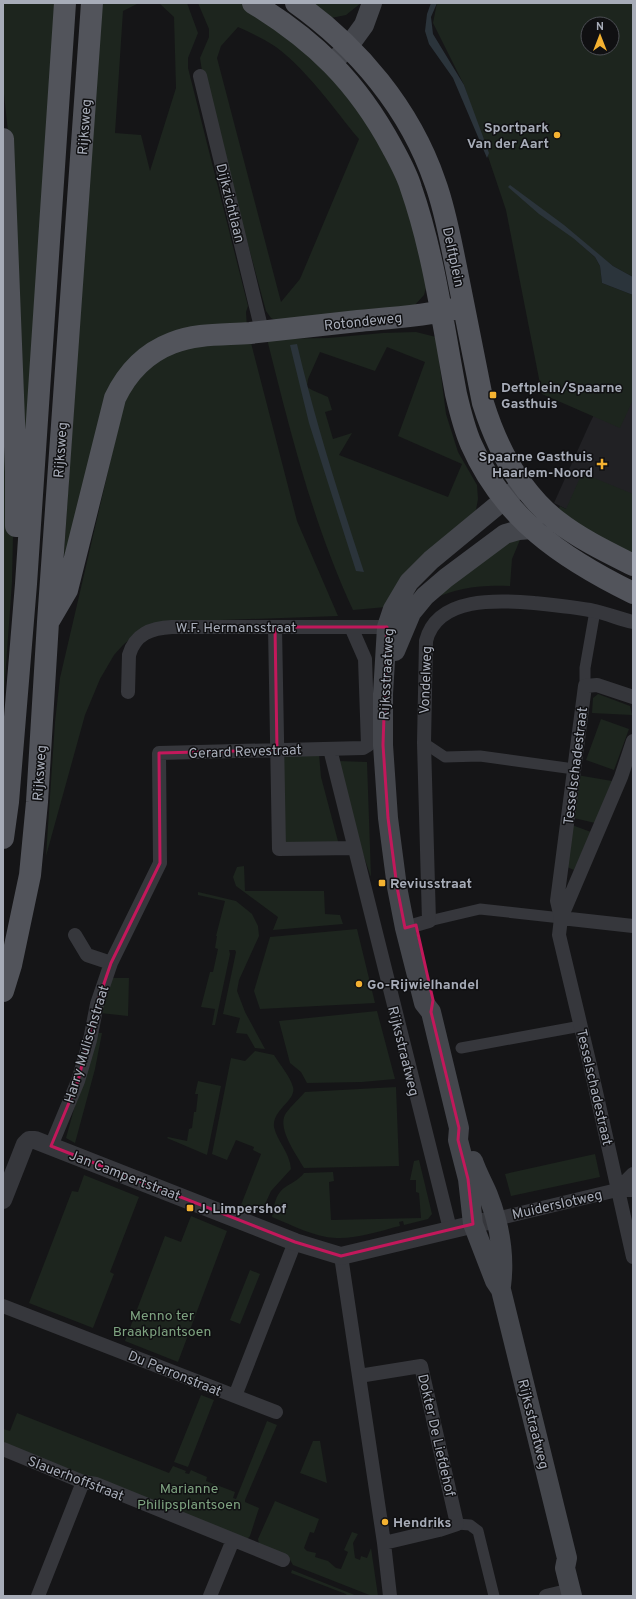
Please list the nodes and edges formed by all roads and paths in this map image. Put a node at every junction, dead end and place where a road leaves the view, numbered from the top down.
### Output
1 (65, 3) edge
2 (92, 3) edge
3 (253, 3) edge
4 (296, 3) edge
5 (372, 3) edge
6 (348, 47) junction
7 (332, 63) junction
8 (200, 76) dead end
9 (3, 139) edge
10 (464, 307) junction
11 (441, 312) junction
12 (262, 331) junction
13 (521, 485) junction
14 (507, 502) junction
15 (531, 529) junction
16 (633, 565) edge
17 (26, 584) junction
18 (633, 593) edge
19 (595, 611) junction
20 (48, 622) junction
21 (633, 622) edge
22 (275, 627) junction
23 (351, 627) junction
24 (391, 627) junction
25 (395, 651) junction
26 (585, 686) junction
27 (128, 692) dead end
28 (633, 697) edge
29 (633, 741) edge
30 (424, 743) junction
31 (330, 749) junction
32 (277, 750) junction
33 (159, 753) joint
34 (630, 765) edge
35 (574, 769) junction
36 (3, 838) edge
37 (354, 848) junction
38 (561, 918) junction
39 (417, 925) junction
40 (633, 926) edge
41 (76, 935) dead end
42 (111, 963) junction
43 (3, 991) edge
44 (581, 1026) junction
45 (461, 1048) dead end
46 (460, 1128) junction
47 (51, 1146) junction
48 (633, 1174) edge
49 (617, 1190) junction
50 (633, 1190) edge
51 (3, 1200) edge
52 (496, 1219) junction
53 (473, 1224) junction
54 (450, 1229) junction
55 (295, 1242) junction
56 (341, 1256) junction
57 (633, 1257) edge
58 (501, 1290) junction
59 (3, 1306) edge
60 (359, 1376) junction
61 (235, 1396) junction
62 (276, 1412) dead end
63 (3, 1449) edge
64 (82, 1482) junction
65 (457, 1524) junction
66 (233, 1540) junction
67 (384, 1543) junction
68 (283, 1560) dead end
69 (575, 1594) edge
70 (38, 1596) edge
71 (210, 1596) edge
72 (390, 1596) edge
73 (494, 1596) edge
74 (546, 1596) edge

1 - 17 main road, Rijksweg
2 - 20 main road, Rijksweg
3 - 7 main road, Delftplein
4 - 6 main road, Delftplein
5 - 6 main road
6 - 7 main road
6 - 10 main road, Delftplein
7 - 11 main road, Delftplein
8 - 12 street, Dijkzichtlaan
9 - 17 main road
10 - 11 main road, Rotondeweg
10 - 13 main road, Delftplein
11 - 12 main road, Rotondeweg
11 - 14 main road, Delftplein
12 - 20 main road, Rotondeweg
13 - 14 main road, Rijksstraatweg
13 - 16 main road
14 - 15 main road
14 - 24 main road, Rijksstraatweg
15 - 18 main road
15 - 25 main road, Rijksstraatweg
17 - 36 main road, Rijksweg
19 - 21 street, Vondelweg
19 - 26 street, Tesselschadestraat
19 - 30 street, Vondelweg
20 - 43 main road, Rijksweg
22 - 23 street, W.F. Hermansstraat
22 - 27 street, W.F. Hermansstraat
22 - 32 street
23 - 24 street, W.F. Hermansstraat
23 - 31 street, Rijksstraatweg
24 - 25 main road, Rijksstraatweg
24 - 39 main road, Rijksstraatweg
25 - 39 main road, Rijksstraatweg
26 - 28 street
26 - 35 street, Tesselschadestraat
29 - 34 street, Tesselschadestraat
30 - 35 street
30 - 39 street, Vondelweg
31 - 32 street, Gerard Revestraat
31 - 37 street, Rijksstraatweg
32 - 33 street, Gerard Revestraat
32 - 37 street
33 - 42 street, Harry Mulischstraat
34 - 38 street, Tesselschadestraat
35 - 38 street, Tesselschadestraat
37 - 54 street, Rijksstraatweg
38 - 39 street
38 - 40 street
38 - 44 street, Tesselschadestraat
39 - 46 main road, Rijksstraatweg
41 - 42 street
42 - 47 street, Harry Mulischstraat
44 - 45 street
44 - 49 street, Tesselschadestraat
46 - 52 main road, Rijksstraatweg
46 - 53 main road, Rijksstraatweg
47 - 51 street, Jan Campertstraat
47 - 55 street, Jan Campertstraat
48 - 49 street, Muiderslotweg
49 - 50 street, Muiderslotweg
49 - 52 street, Muiderslotweg
49 - 57 street, Tesselschadestraat
52 - 53 street
52 - 58 main road, Rijksstraatweg
53 - 54 street
53 - 58 main road, Rijksstraatweg
54 - 56 street
55 - 56 street, Jan Campertstraat
55 - 61 street, Du Perronstraat
56 - 60 street
58 - 69 main road, Rijksstraatweg
59 - 61 street, Du Perronstraat
60 - 65 street, Dokter De Liefdehof
60 - 67 street
61 - 62 street, Du Perronstraat
63 - 64 street, Slauerhoffstraat
64 - 66 street, Slauerhoffstraat
64 - 70 street
65 - 67 street
65 - 73 street
66 - 68 street, Slauerhoffstraat
66 - 71 street
67 - 72 street
69 - 74 street

